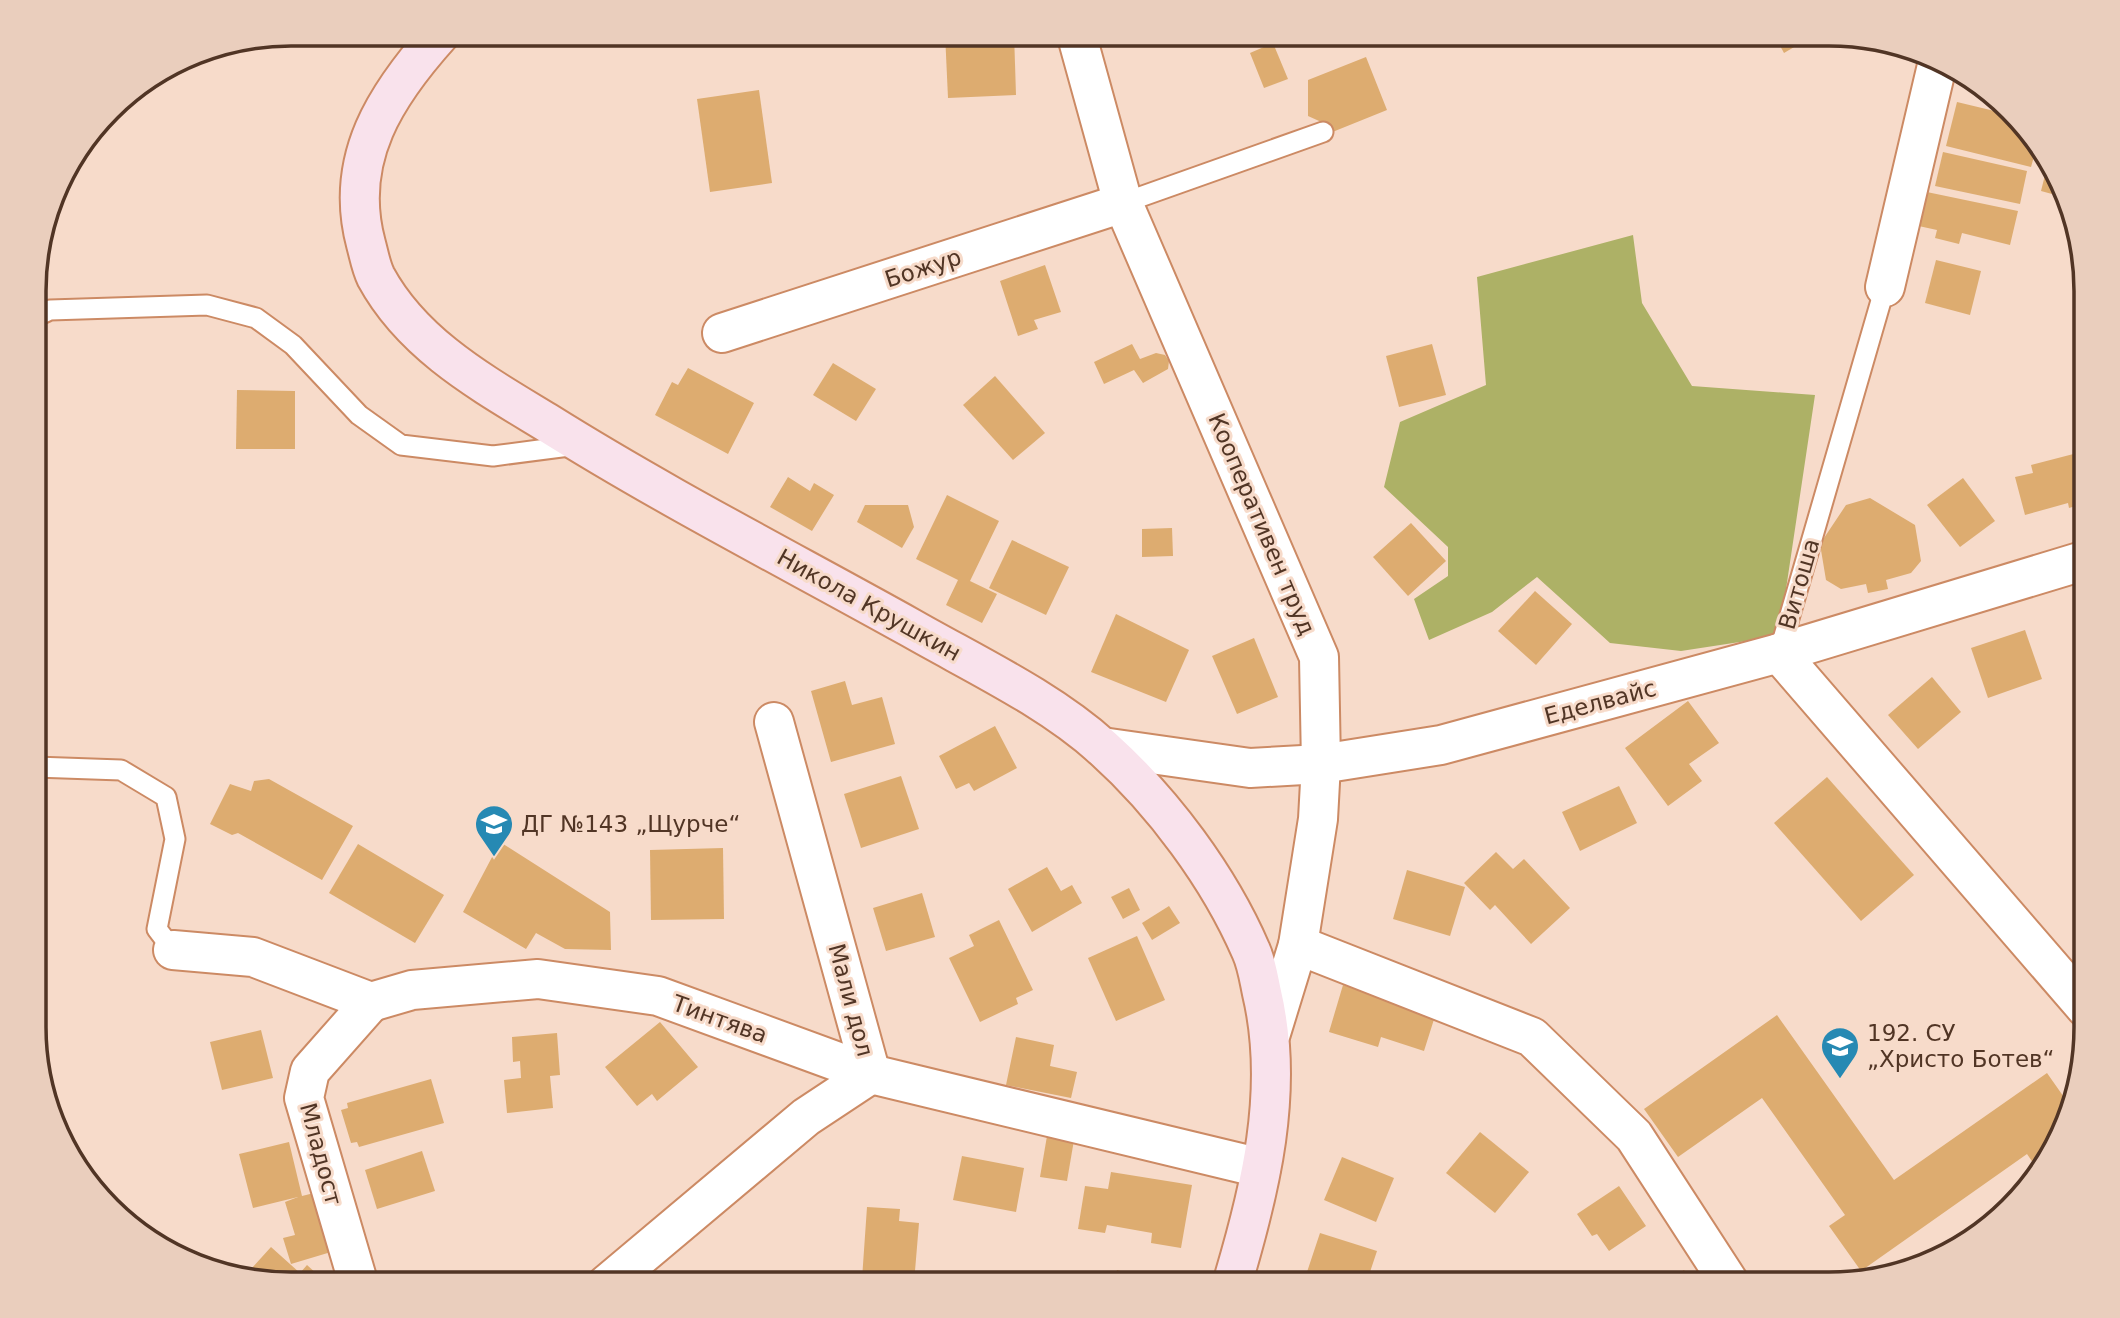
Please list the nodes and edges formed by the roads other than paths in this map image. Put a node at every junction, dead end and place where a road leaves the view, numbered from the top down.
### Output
1 (430, 46) edge
2 (1080, 46) edge
3 (1936, 70) edge
4 (1323, 132) dead end
5 (1123, 203) junction
6 (1885, 286) joint
7 (46, 312) edge
8 (722, 333) dead end
9 (581, 444) junction
10 (2074, 564) edge
11 (1779, 653) junction
12 (774, 722) dead end
13 (1102, 747) junction
14 (1321, 764) junction
15 (46, 767) edge
16 (1298, 945) junction
17 (173, 950) joint
18 (2074, 994) edge
19 (371, 1002) junction
20 (1271, 1033) junction
21 (871, 1074) junction
22 (1261, 1168) junction
23 (355, 1272) edge
24 (621, 1272) edge
25 (1236, 1272) edge
26 (1722, 1272) edge

1 - 9 street, Никола Крушкин
2 - 5 street, Кооперативен труд
3 - 6 street, Витоша
4 - 5 lane
5 - 8 street, Божур
5 - 14 street, Кооперативен труд
6 - 11 lane, Витоша
7 - 9 lane
9 - 13 street, Никола Крушкин
10 - 11 street, Еделвайс
11 - 14 street, Еделвайс
11 - 18 street, Витоша
12 - 21 street, Мали дол
13 - 14 street, Еделвайс
13 - 20 street, Никола Крушкин
14 - 16 street, Кооперативен труд
15 - 17 lane
16 - 20 street, Кооперативен труд
16 - 26 street
17 - 19 street
19 - 21 street, Тинтява
19 - 23 street, Младост
20 - 22 street, Никола Крушкин
21 - 22 street, Тинтява
21 - 24 street, Мали дол
22 - 25 street, Никола Крушкин

